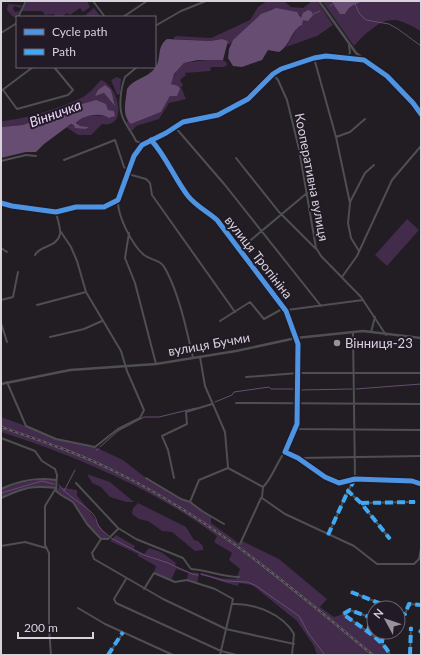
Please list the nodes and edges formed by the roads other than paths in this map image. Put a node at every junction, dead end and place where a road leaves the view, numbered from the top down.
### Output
1 (26, 1) edge
2 (93, 1) edge
3 (147, 1) edge
4 (206, 1) edge
5 (320, 1) edge
6 (19, 16) edge
7 (104, 16) edge
8 (124, 16) edge
9 (16, 21) edge
10 (156, 25) edge
11 (1, 33) edge
12 (349, 45) junction
13 (314, 58) junction
14 (345, 58) junction
15 (364, 60) junction
16 (32, 68) edge
17 (55, 68) edge
18 (136, 68) edge
19 (273, 74) junction
20 (2, 91) edge
21 (421, 114) edge
22 (365, 119) dead end
23 (175, 127) junction
24 (336, 137) junction
25 (151, 140) junction
26 (145, 144) junction
27 (421, 146) edge
28 (36, 156) dead end
29 (236, 158) dead end
30 (64, 160) dead end
31 (1, 161) edge
32 (374, 165) dead end
33 (129, 171) junction
34 (127, 174) junction
35 (307, 193) junction
36 (118, 200) junction
37 (1, 203) edge
38 (350, 203) junction
39 (56, 212) junction
40 (282, 214) junction
41 (61, 232) junction
42 (262, 232) junction
43 (129, 233) junction
44 (1, 248) edge
45 (316, 248) junction
46 (240, 250) junction
47 (359, 251) junction
48 (7, 252) dead end
49 (35, 255) dead end
50 (18, 272) dead end
51 (342, 277) junction
52 (86, 292) junction
53 (1, 300) edge
54 (363, 300) junction
55 (37, 305) dead end
56 (321, 306) junction
57 (284, 308) junction
58 (286, 311) junction
59 (235, 312) junction
60 (374, 317) junction
61 (102, 321) junction
62 (220, 321) dead end
63 (1, 323) edge
64 (353, 332) junction
65 (371, 332) junction
66 (386, 335) junction
67 (50, 337) dead end
68 (296, 338) junction
69 (421, 338) edge
70 (7, 342) dead end
71 (200, 357) junction
72 (193, 358) junction
73 (156, 364) junction
74 (126, 366) junction
75 (298, 373) junction
76 (421, 373) edge
77 (354, 374) junction
78 (246, 377) dead end
79 (7, 382) junction
80 (1, 384) edge
81 (212, 404) junction
82 (236, 404) dead end
83 (298, 404) junction
84 (355, 404) junction
85 (421, 404) edge
86 (296, 429) junction
87 (355, 430) junction
88 (421, 430) edge
89 (1, 438) edge
90 (285, 452) junction
91 (354, 456) junction
92 (421, 456) edge
93 (298, 458) junction
94 (228, 468) junction
95 (146, 478) dead end
96 (174, 478) dead end
97 (56, 480) junction
98 (355, 480) junction
99 (76, 483) dead end
100 (421, 484) edge
101 (263, 487) junction
102 (56, 488) junction
103 (1, 489) edge
104 (348, 491) junction
105 (1, 498) edge
106 (262, 498) junction
107 (190, 502) junction
108 (415, 502) dead end
109 (361, 503) junction
110 (224, 524) dead end
111 (118, 528) junction
112 (328, 535) junction
113 (101, 539) junction
114 (390, 539) dead end
115 (240, 544) dead end
116 (1, 546) edge
117 (46, 548) junction
118 (421, 549) edge
119 (238, 577) dead end
120 (126, 579) junction
121 (144, 589) junction
122 (351, 592) dead end
123 (373, 600) edge
124 (232, 604) junction
125 (421, 605) edge
126 (78, 608) dead end
127 (406, 612) edge
128 (411, 627) dead end
129 (226, 629) junction
130 (123, 632) junction
131 (368, 633) joint
132 (378, 640) edge
133 (382, 640) edge
134 (382, 643) junction
135 (294, 644) junction
136 (221, 651) junction
137 (51, 655) edge
138 (108, 655) edge
139 (173, 655) edge
140 (220, 655) edge
141 (237, 655) edge
142 (292, 655) edge
143 (390, 655) edge
144 (410, 655) edge

1 - 6 street
2 - 7 street
3 - 8 street
4 - 10 street
5 - 12 street
9 - 11 street
12 - 14 street
12 - 15 street
13 - 14 street
13 - 19 street
13 - 24 street
14 - 15 street
15 - 21 street
16 - 20 street
17 - 20 street
18 - 26 street
19 - 23 street
19 - 35 street, Кооперативна вулиця
22 - 24 street
23 - 25 street
23 - 42 street
24 - 38 street
25 - 26 street
25 - 46 street, вулиця Тропініна
26 - 33 street
27 - 47 street
28 - 31 street
29 - 40 street
30 - 33 street
32 - 38 street
33 - 34 street
34 - 36 street
34 - 59 street
35 - 40 street
35 - 45 street, Кооперативна вулиця
36 - 39 street
36 - 43 street
37 - 39 street
38 - 47 street
39 - 41 street
40 - 42 street
40 - 45 street
41 - 49 street
41 - 52 street
42 - 46 street
42 - 56 street
43 - 72 street
43 - 73 street
44 - 48 street
45 - 51 street, Кооперативна вулиця
46 - 57 street, вулиця Тропініна
47 - 51 street
50 - 53 street
51 - 54 street, Кооперативна вулиця
52 - 55 street
52 - 61 street
54 - 56 street
54 - 60 street, Кооперативна вулиця
56 - 58 street
57 - 58 street, вулиця Тропініна
57 - 59 street
58 - 68 street, вулиця Тропініна
59 - 62 street
60 - 65 street
60 - 66 street, Кооперативна вулиця
61 - 67 street
61 - 74 street
63 - 70 street
64 - 65 street, вулиця Бучми
64 - 68 street, вулиця Бучми
64 - 77 street
65 - 66 street, вулиця Бучми
66 - 69 street, вулиця Бучми
68 - 71 street, вулиця Бучми
68 - 75 street, вулиця Тропініна
71 - 72 street, вулиця Бучми
71 - 81 street
72 - 73 street, вулиця Бучми
73 - 74 street, вулиця Бучми
74 - 79 street, вулиця Бучми
74 - 79 street
75 - 77 street
75 - 78 street
75 - 83 street, вулиця Тропініна
76 - 77 street
77 - 84 street
79 - 80 street, вулиця Бучми
81 - 94 street
81 - 96 street
82 - 83 street
83 - 84 street
83 - 86 street, вулиця Тропініна
84 - 85 street
84 - 87 street
86 - 87 street
86 - 90 street
87 - 88 street
87 - 91 street
89 - 97 street
90 - 93 street
90 - 101 street
91 - 92 street
91 - 93 street
91 - 98 street
93 - 98 street
94 - 101 street
94 - 107 street
95 - 107 street
97 - 102 street
97 - 103 street
98 - 100 street
98 - 104 street
99 - 111 street
101 - 106 street
102 - 105 street
102 - 113 street
102 - 117 street
104 - 109 street
104 - 112 street
106 - 112 street
106 - 115 street
107 - 110 street
108 - 109 street
109 - 114 street
111 - 113 street
111 - 119 street
112 - 118 street
113 - 120 street
116 - 117 street
117 - 137 street
120 - 121 street
120 - 136 street
121 - 124 street
121 - 129 street
122 - 123 street
124 - 129 street
124 - 135 street
125 - 127 street
126 - 130 street
128 - 144 street
129 - 135 street
129 - 136 street
130 - 138 street
130 - 139 street
131 - 131 street
132 - 134 street
133 - 134 street
134 - 143 street
135 - 142 street
136 - 140 street
136 - 141 street

